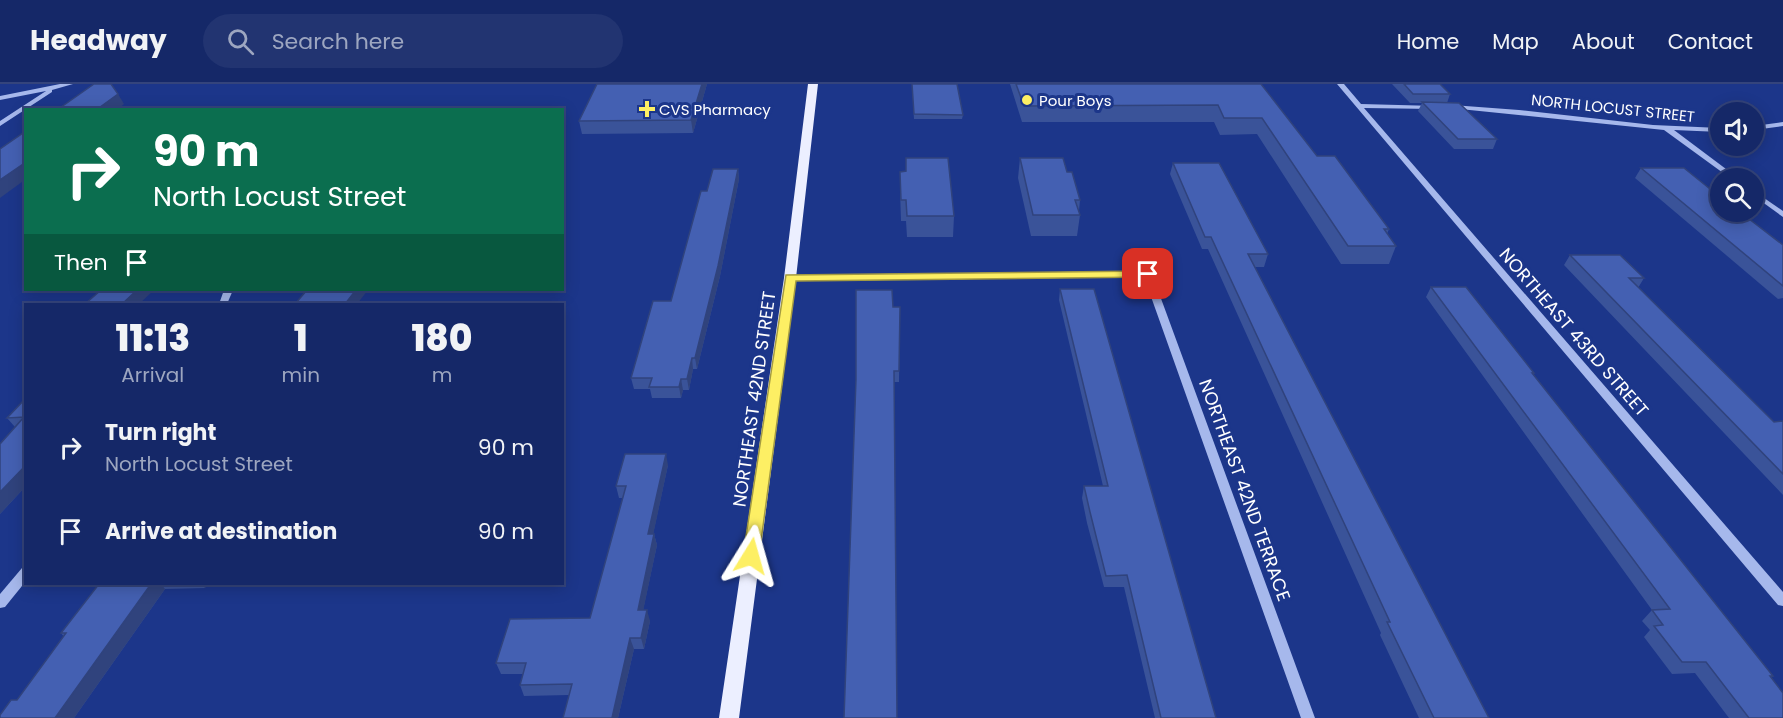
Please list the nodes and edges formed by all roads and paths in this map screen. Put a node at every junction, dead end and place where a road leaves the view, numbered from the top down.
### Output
1 (70, 84) edge
2 (813, 84) edge
3 (1340, 84) edge
4 (55, 87) junction
5 (0, 98) edge
6 (1359, 106) junction
7 (0, 124) edge
8 (1783, 124) edge
9 (1764, 127) edge
10 (1667, 129) junction
11 (1710, 130) edge
12 (1720, 168) edge
13 (1764, 201) edge
14 (1783, 215) edge
15 (790, 278) junction
16 (24, 574) edge
17 (1783, 601) edge
18 (0, 603) edge
19 (729, 718) edge
20 (1308, 718) edge

1 - 4 street
2 - 15 main road, NORTHEAST 42ND STREET
3 - 6 street, NORTHEAST 43RD STREET
4 - 5 street
4 - 7 street
6 - 10 street, NORTH LOCUST STREET
6 - 17 street, NORTHEAST 43RD STREET
8 - 9 street
10 - 11 street, NORTH LOCUST STREET
10 - 12 street
13 - 14 street
15 - 19 main road, NORTHEAST 42ND STREET
15 - 20 street, NORTHEAST 42ND TERRACE
16 - 18 street

